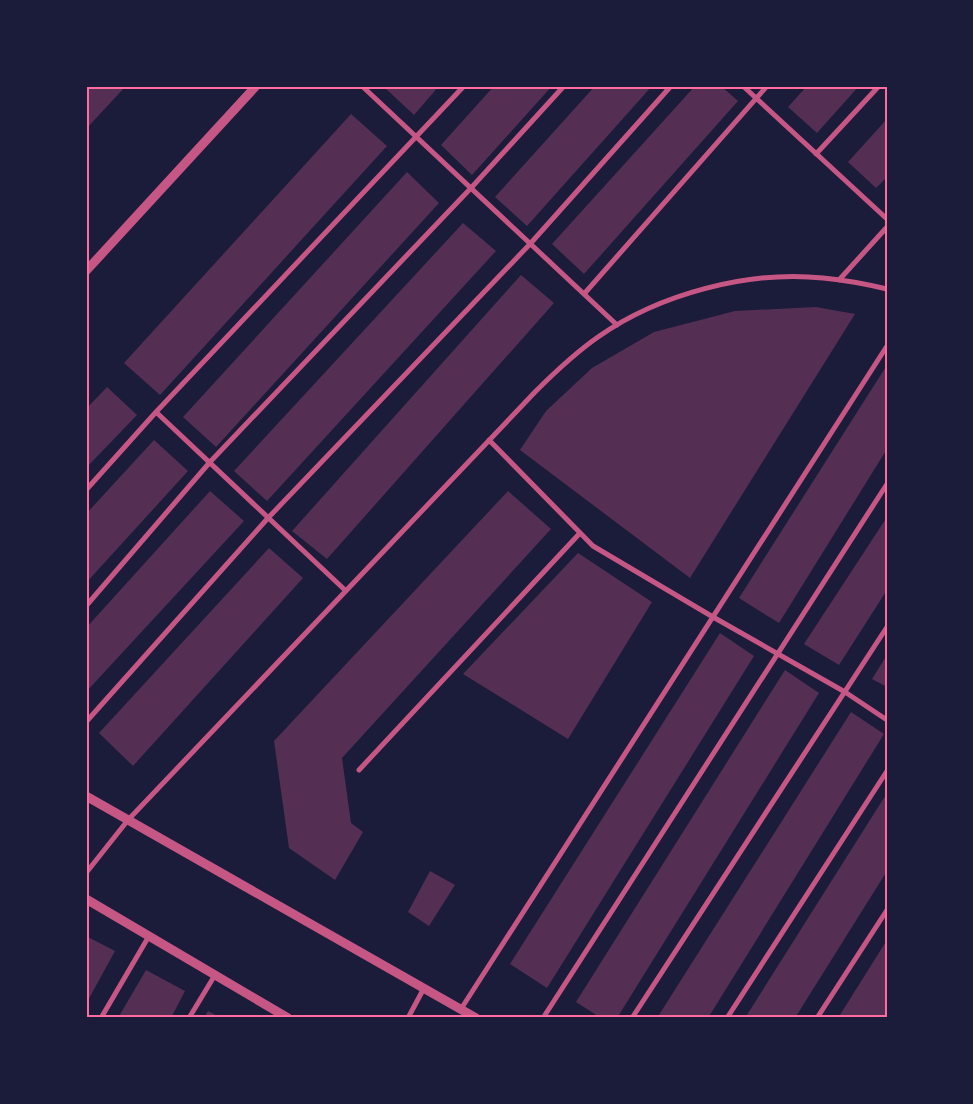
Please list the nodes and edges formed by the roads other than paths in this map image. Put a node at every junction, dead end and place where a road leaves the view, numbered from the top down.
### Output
1 (256, 86) edge
2 (362, 86) edge
3 (464, 86) edge
4 (564, 86) edge
5 (671, 86) edge
6 (743, 86) edge
7 (768, 86) edge
8 (879, 86) edge
9 (756, 98) junction
10 (416, 137) junction
11 (816, 154) junction
12 (471, 188) junction
13 (887, 219) edge
14 (887, 228) edge
15 (530, 244) junction
16 (86, 271) edge
17 (839, 280) junction
18 (887, 289) edge
19 (584, 294) junction
20 (617, 325) junction
21 (887, 346) edge
22 (156, 412) junction
23 (489, 440) junction
24 (210, 462) junction
25 (887, 484) edge
26 (86, 490) edge
27 (268, 518) junction
28 (580, 532) junction
29 (346, 591) junction
30 (86, 606) edge
31 (713, 617) junction
32 (887, 627) edge
33 (778, 653) junction
34 (845, 692) junction
35 (887, 720) edge
36 (86, 722) edge
37 (359, 770) dead end
38 (887, 771) edge
39 (86, 796) edge
40 (128, 820) junction
41 (86, 873) edge
42 (86, 899) edge
43 (887, 910) edge
44 (149, 936) junction
45 (215, 975) junction
46 (424, 988) junction
47 (461, 1009) junction
48 (101, 1018) edge
49 (189, 1018) edge
50 (288, 1018) edge
51 (408, 1018) edge
52 (476, 1018) edge
53 (543, 1018) edge
54 (632, 1018) edge
55 (727, 1018) edge
56 (817, 1018) edge

1 - 16 street
2 - 10 street
3 - 10 street
4 - 12 street
5 - 15 street
6 - 9 street
7 - 9 street
8 - 11 street
9 - 11 street
9 - 19 street
10 - 12 street
10 - 22 street
11 - 13 street
12 - 15 street
12 - 24 street
14 - 17 street
15 - 19 street
15 - 27 street
17 - 18 street
17 - 20 street
19 - 20 street
20 - 23 street
21 - 31 street
22 - 24 street
22 - 26 street
23 - 28 street
23 - 29 street
24 - 27 street
24 - 30 street
25 - 33 street
27 - 29 street
27 - 36 street
28 - 31 street
28 - 37 street
29 - 40 street
31 - 33 street
31 - 47 street
32 - 34 street
33 - 34 street
33 - 53 street
34 - 35 street
34 - 54 street
38 - 55 street
39 - 40 street
40 - 41 street
40 - 46 street
42 - 44 street
43 - 56 street
44 - 45 street
44 - 48 street
45 - 49 street
45 - 50 street
46 - 47 street
46 - 51 street
47 - 52 street

